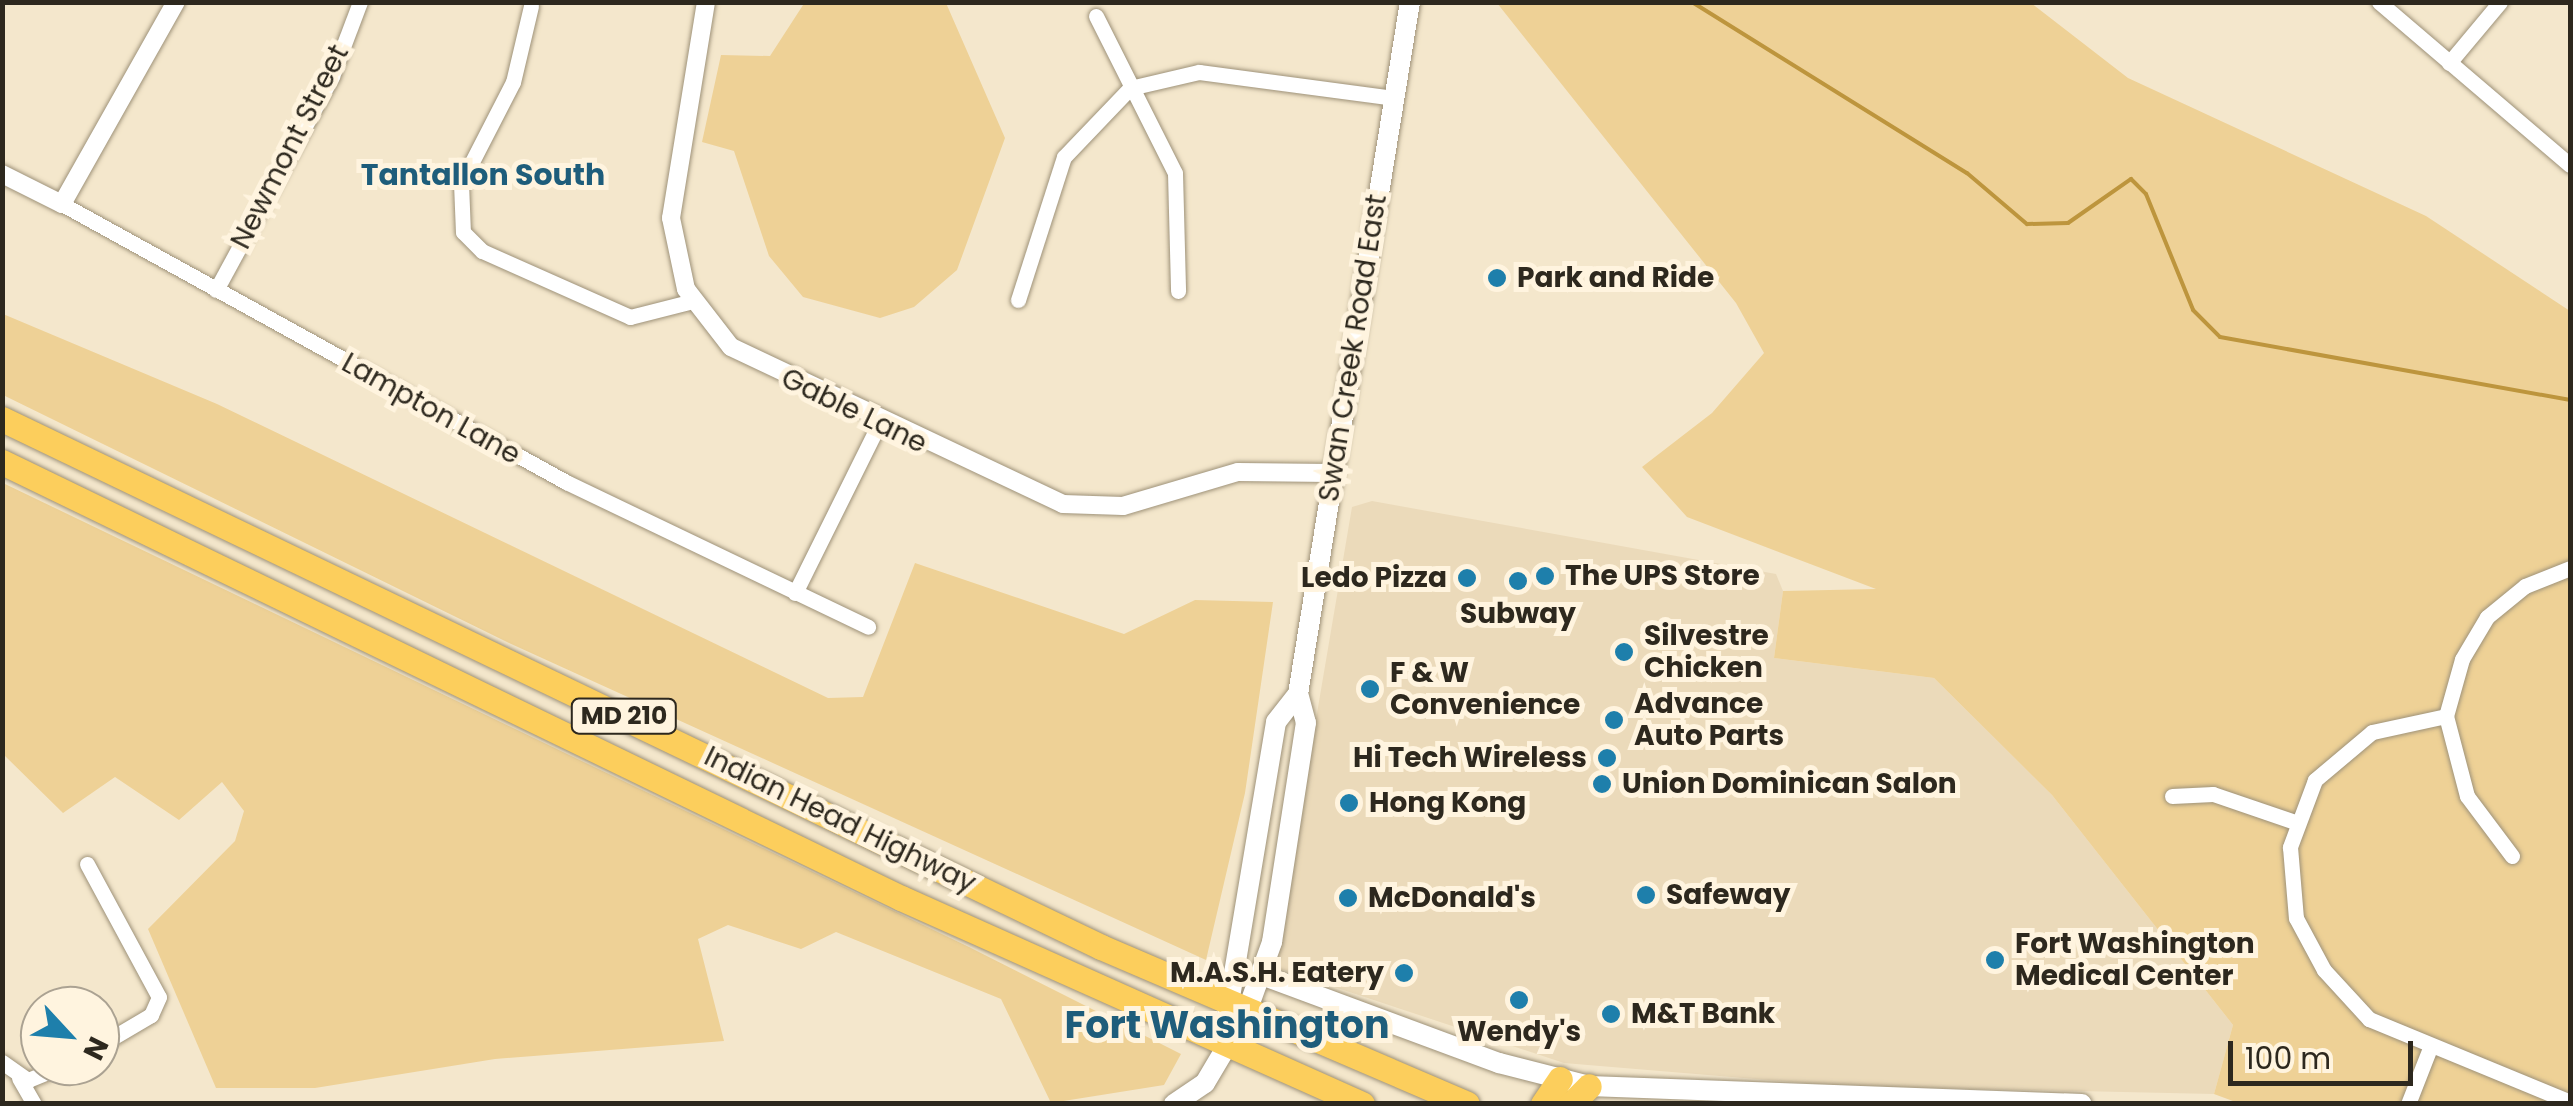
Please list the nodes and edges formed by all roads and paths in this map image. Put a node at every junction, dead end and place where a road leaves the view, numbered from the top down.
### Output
1 (176, 2) edge
2 (360, 2) edge
3 (706, 2) edge
4 (1410, 2) edge
5 (2378, 2) edge
6 (2500, 2) edge
7 (530, 6) dead end
8 (1096, 16) dead end
9 (2449, 63) junction
10 (1138, 85) junction
11 (1394, 98) junction
12 (2569, 162) edge
13 (2, 174) edge
14 (62, 204) junction
15 (216, 290) junction
16 (1178, 290) dead end
17 (1018, 300) dead end
18 (693, 301) junction
19 (2, 418) edge
20 (880, 424) junction
21 (2, 462) edge
22 (1332, 473) junction
23 (2570, 568) edge
24 (795, 593) junction
25 (868, 627) dead end
26 (1298, 694) junction
27 (2446, 716) junction
28 (2172, 796) dead end
29 (2295, 822) junction
30 (2512, 856) dead end
31 (87, 864) dead end
32 (1262, 975) junction
33 (1236, 1009) junction
34 (120, 1033) edge
35 (1226, 1043) junction
36 (2430, 1048) junction
37 (3, 1063) edge
38 (19, 1078) joint
39 (1560, 1079) junction
40 (1580, 1095) edge
41 (2570, 1102) edge
42 (34, 1104) edge
43 (1174, 1104) edge
44 (1362, 1104) edge
45 (1467, 1104) edge
46 (1543, 1104) edge
47 (2082, 1104) edge
48 (2408, 1104) edge

1 - 14 street
2 - 15 street, Newmont Street
3 - 18 street, Gable Lane
4 - 11 main road, Swan Creek Road East
5 - 9 street
6 - 9 street
7 - 18 street
8 - 10 street
9 - 12 street
10 - 11 street
10 - 16 street
10 - 17 street
11 - 22 main road, Swan Creek Road East
13 - 14 street, Lampton Lane
14 - 15 street, Lampton Lane
15 - 24 street, Lampton Lane
18 - 20 street, Gable Lane
19 - 33 highway, Indian Head Highway / MD 210
20 - 22 street, Gable Lane
20 - 24 street
21 - 35 highway, Indian Head Highway / MD 210
22 - 26 main road, Swan Creek Road East
23 - 27 street
24 - 25 street, Lampton Lane
26 - 32 main road, Swan Creek Road East
26 - 33 main road, Swan Creek Road East
27 - 29 street
27 - 30 street
28 - 29 street
29 - 36 street
31 - 34 street
32 - 33 main road, Swan Creek Road East
32 - 39 main road
33 - 35 main road, Swan Creek Road East
33 - 45 highway, Indian Head Highway / MD 210
35 - 43 main road
35 - 44 highway, Indian Head Highway / MD 210
36 - 41 street
36 - 48 street
37 - 38 street
38 - 42 street
39 - 40 main road
39 - 46 highway
40 - 47 main road

